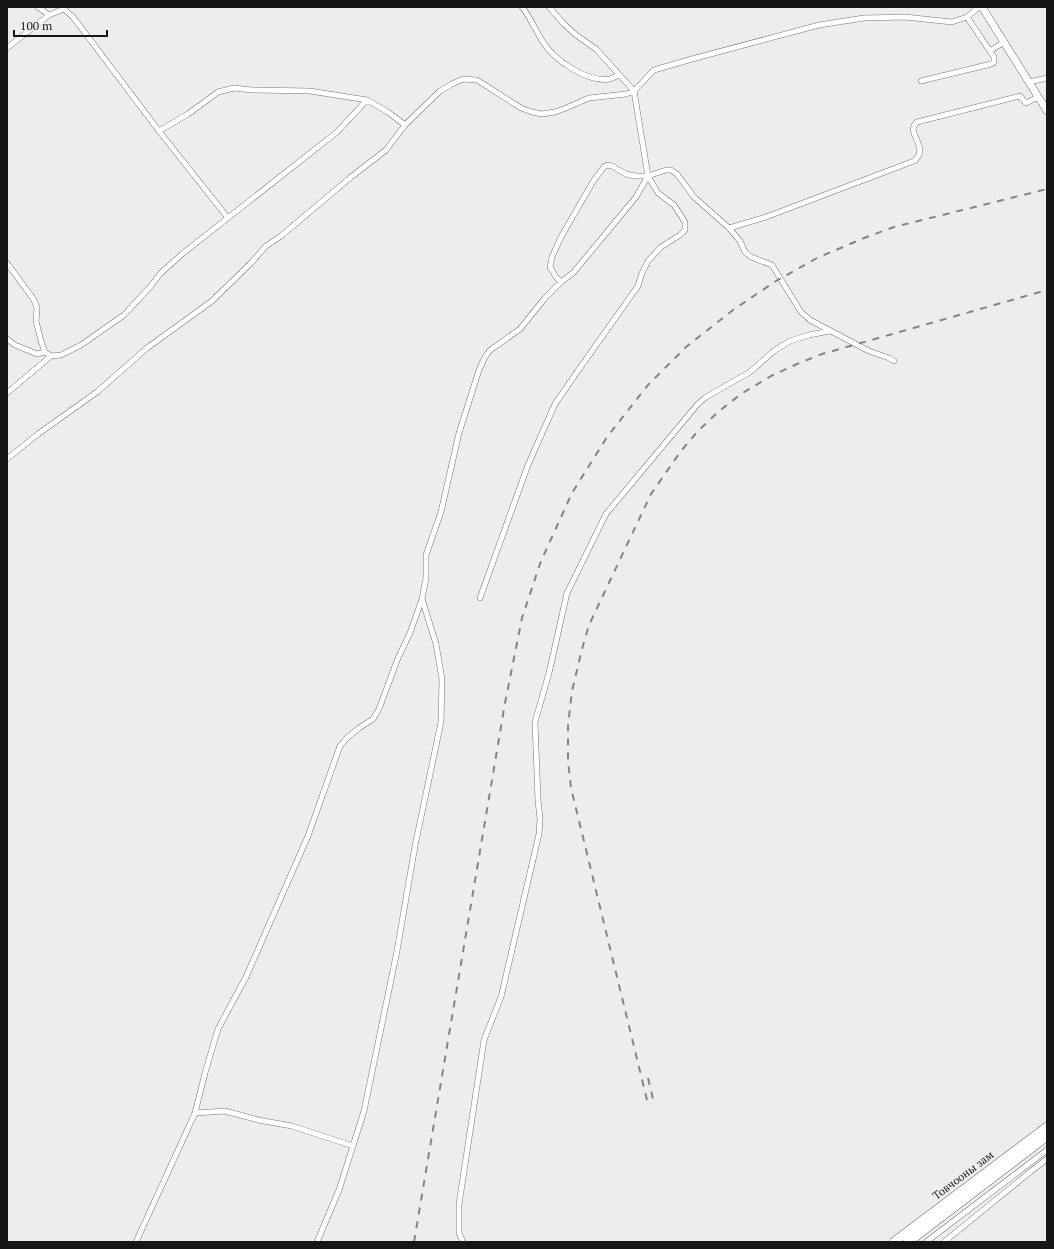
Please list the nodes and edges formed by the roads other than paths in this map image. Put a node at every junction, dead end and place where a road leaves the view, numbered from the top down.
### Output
1 (38, 7) edge
2 (522, 7) edge
3 (549, 7) edge
4 (979, 7) edge
5 (982, 7) edge
6 (49, 15) junction
7 (967, 17) junction
8 (1004, 42) junction
9 (8, 47) edge
10 (990, 51) junction
11 (619, 75) junction
12 (1047, 78) edge
13 (921, 81) dead end
14 (1029, 82) junction
15 (634, 91) junction
16 (1038, 97) junction
17 (367, 100) junction
18 (1047, 111) edge
19 (405, 125) junction
20 (159, 131) junction
21 (648, 176) junction
22 (228, 218) junction
23 (729, 228) junction
24 (7, 263) edge
25 (561, 282) junction
26 (830, 330) junction
27 (7, 339) edge
28 (45, 352) junction
29 (51, 356) junction
30 (894, 361) dead end
31 (7, 393) edge
32 (7, 459) edge
33 (480, 598) dead end
34 (422, 599) junction
35 (195, 1113) junction
36 (1047, 1127) edge
37 (1047, 1136) edge
38 (353, 1146) junction
39 (1047, 1150) edge
40 (1047, 1159) edge
41 (136, 1242) edge
42 (317, 1242) edge
43 (463, 1242) edge
44 (894, 1242) edge
45 (908, 1242) edge
46 (926, 1242) edge
47 (944, 1242) edge

1 - 6 street
2 - 11 street
3 - 11 street
4 - 7 street
5 - 8 main road
6 - 9 street
6 - 20 street
7 - 10 street
7 - 15 street
8 - 10 street
8 - 14 main road
10 - 13 street
11 - 15 street
12 - 14 street
14 - 16 main road
15 - 19 street
15 - 21 street
16 - 18 main road
16 - 23 street
17 - 19 street
17 - 20 street
17 - 22 street
19 - 32 street
20 - 22 street
21 - 23 street
21 - 25 street
21 - 25 street
21 - 33 street
22 - 29 street
23 - 26 street
24 - 28 street
25 - 34 street
26 - 30 street
26 - 43 street
27 - 28 street
28 - 29 street
29 - 31 street
34 - 35 street
34 - 38 street
35 - 38 street
35 - 41 street
36 - 44 highway, Товчооны зам
37 - 45 highway, Товчооны зам
38 - 42 street
39 - 46 street
40 - 47 street

